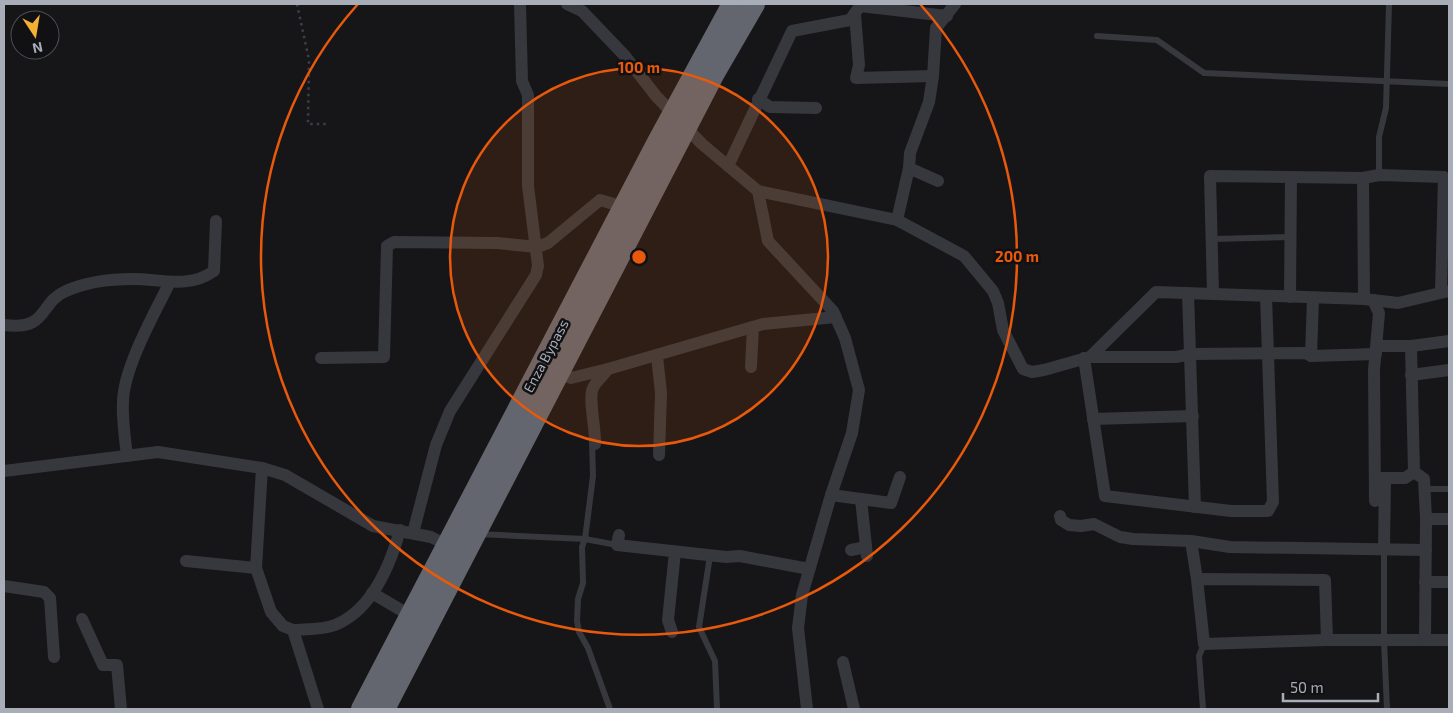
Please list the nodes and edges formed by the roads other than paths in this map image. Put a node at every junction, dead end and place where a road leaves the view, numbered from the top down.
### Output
1 (520, 4) edge
2 (567, 4) edge
3 (733, 4) edge
4 (754, 4) edge
5 (955, 4) edge
6 (1389, 4) edge
7 (858, 8) edge
8 (947, 16) junction
9 (1097, 36) dead end
10 (933, 76) junction
11 (1386, 82) junction
12 (1449, 84) edge
13 (758, 99) junction
14 (816, 108) dead end
15 (681, 119) junction
16 (728, 166) junction
17 (909, 168) junction
18 (1378, 175) junction
19 (1291, 178) junction
20 (1363, 178) junction
21 (938, 181) dead end
22 (758, 191) junction
23 (624, 207) junction
24 (897, 220) junction
25 (216, 221) dead end
26 (1291, 237) junction
27 (1212, 238) junction
28 (537, 247) junction
29 (170, 282) junction
30 (1445, 292) edge
31 (1188, 293) junction
32 (1213, 294) junction
33 (1266, 296) junction
34 (1290, 297) junction
35 (1313, 298) junction
36 (1369, 299) junction
37 (836, 317) junction
38 (4, 325) edge
39 (753, 327) junction
40 (1449, 341) edge
41 (1411, 346) junction
42 (1377, 350) junction
43 (1267, 353) junction
44 (1191, 354) junction
45 (657, 356) junction
46 (1311, 356) junction
47 (1087, 357) junction
48 (321, 358) dead end
49 (751, 368) dead end
50 (608, 369) junction
51 (1449, 370) edge
52 (559, 373) junction
53 (1411, 375) junction
54 (1193, 416) junction
55 (1093, 419) junction
56 (595, 439) joint
57 (659, 455) dead end
58 (126, 456) junction
59 (262, 468) junction
60 (4, 471) edge
61 (1414, 472) junction
62 (900, 477) dead end
63 (1380, 478) junction
64 (1424, 489) junction
65 (1449, 489) edge
66 (831, 495) junction
67 (861, 499) junction
68 (1374, 501) dead end
69 (1195, 507) junction
70 (1060, 516) dead end
71 (1426, 519) junction
72 (1449, 519) edge
73 (406, 532) junction
74 (475, 534) junction
75 (585, 539) junction
76 (618, 540) joint
77 (1191, 541) junction
78 (447, 546) junction
79 (1384, 549) junction
80 (851, 550) dead end
81 (1426, 550) junction
82 (674, 552) junction
83 (710, 556) junction
84 (186, 561) dead end
85 (256, 568) junction
86 (809, 569) junction
87 (1197, 579) junction
88 (1426, 582) junction
89 (1449, 582) edge
90 (4, 586) edge
91 (372, 593) junction
92 (410, 616) junction
93 (82, 620) dead end
94 (293, 630) junction
95 (672, 632) dead end
96 (1327, 640) junction
97 (1384, 640) junction
98 (1425, 640) junction
99 (1449, 640) edge
100 (1204, 644) junction
101 (54, 657) dead end
102 (843, 662) dead end
103 (121, 709) edge
104 (318, 709) edge
105 (362, 709) edge
106 (384, 709) edge
107 (610, 709) edge
108 (717, 709) edge
109 (807, 709) edge
110 (854, 709) edge
111 (1203, 709) edge
112 (1387, 709) edge

1 - 28 street
2 - 15 street
3 - 15 highway, Enza Bypass
4 - 15 highway, Enza Bypass
5 - 8 street
6 - 11 lane
7 - 8 street
7 - 10 street
7 - 13 street
8 - 10 street
9 - 11 lane
10 - 17 street
11 - 12 lane
11 - 18 lane
13 - 14 street
13 - 16 street
15 - 16 street
15 - 23 highway, Enza Bypass
15 - 52 highway, Enza Bypass
16 - 22 street
17 - 21 street
17 - 24 street
18 - 20 street
18 - 30 street
19 - 20 street
19 - 26 street
19 - 27 street
20 - 36 street
22 - 24 street
22 - 37 street
23 - 28 street
23 - 78 highway, Enza Bypass
24 - 47 street
25 - 29 street
26 - 27 lane
26 - 34 street
27 - 32 street
28 - 48 street
28 - 73 street
29 - 38 street
29 - 58 street
30 - 36 street
31 - 32 street
31 - 44 street
31 - 47 street
32 - 33 street
33 - 34 street
33 - 43 street
34 - 35 street
35 - 36 street
35 - 46 street
36 - 42 street
37 - 39 street
37 - 66 street
39 - 45 street
39 - 49 street
40 - 41 street
41 - 42 street
41 - 53 street
42 - 46 street
42 - 63 street
43 - 44 street
43 - 46 street
43 - 69 street
44 - 47 street
44 - 54 street
45 - 50 street
45 - 57 street
47 - 55 street
50 - 52 street
50 - 56 street
51 - 53 street
52 - 74 highway, Enza Bypass
53 - 61 street
54 - 55 street
54 - 69 street
55 - 69 street
56 - 75 lane
58 - 59 street
58 - 60 street
59 - 73 street
59 - 85 street
61 - 63 street
61 - 64 street
62 - 67 street
63 - 68 street
63 - 79 street
64 - 65 lane
64 - 71 street
66 - 67 street
66 - 86 street
67 - 80 street
70 - 77 street
71 - 72 street
71 - 81 street
73 - 78 street
73 - 91 street
74 - 75 lane
74 - 106 highway, Enza Bypass
75 - 76 lane
75 - 107 lane
76 - 82 street
77 - 79 street
77 - 87 street
78 - 92 highway, Enza Bypass
79 - 81 street
79 - 97 lane
81 - 88 street
82 - 83 street
82 - 95 street
83 - 86 street
83 - 108 lane
84 - 85 street
85 - 94 street
86 - 109 street
87 - 96 street
87 - 100 street
88 - 89 street
88 - 98 street
90 - 101 street
91 - 92 street
91 - 94 street
92 - 105 highway, Enza Bypass
93 - 103 street
94 - 104 street
96 - 97 street
96 - 100 street
97 - 98 street
97 - 112 lane
98 - 99 street
100 - 111 lane
102 - 110 street

